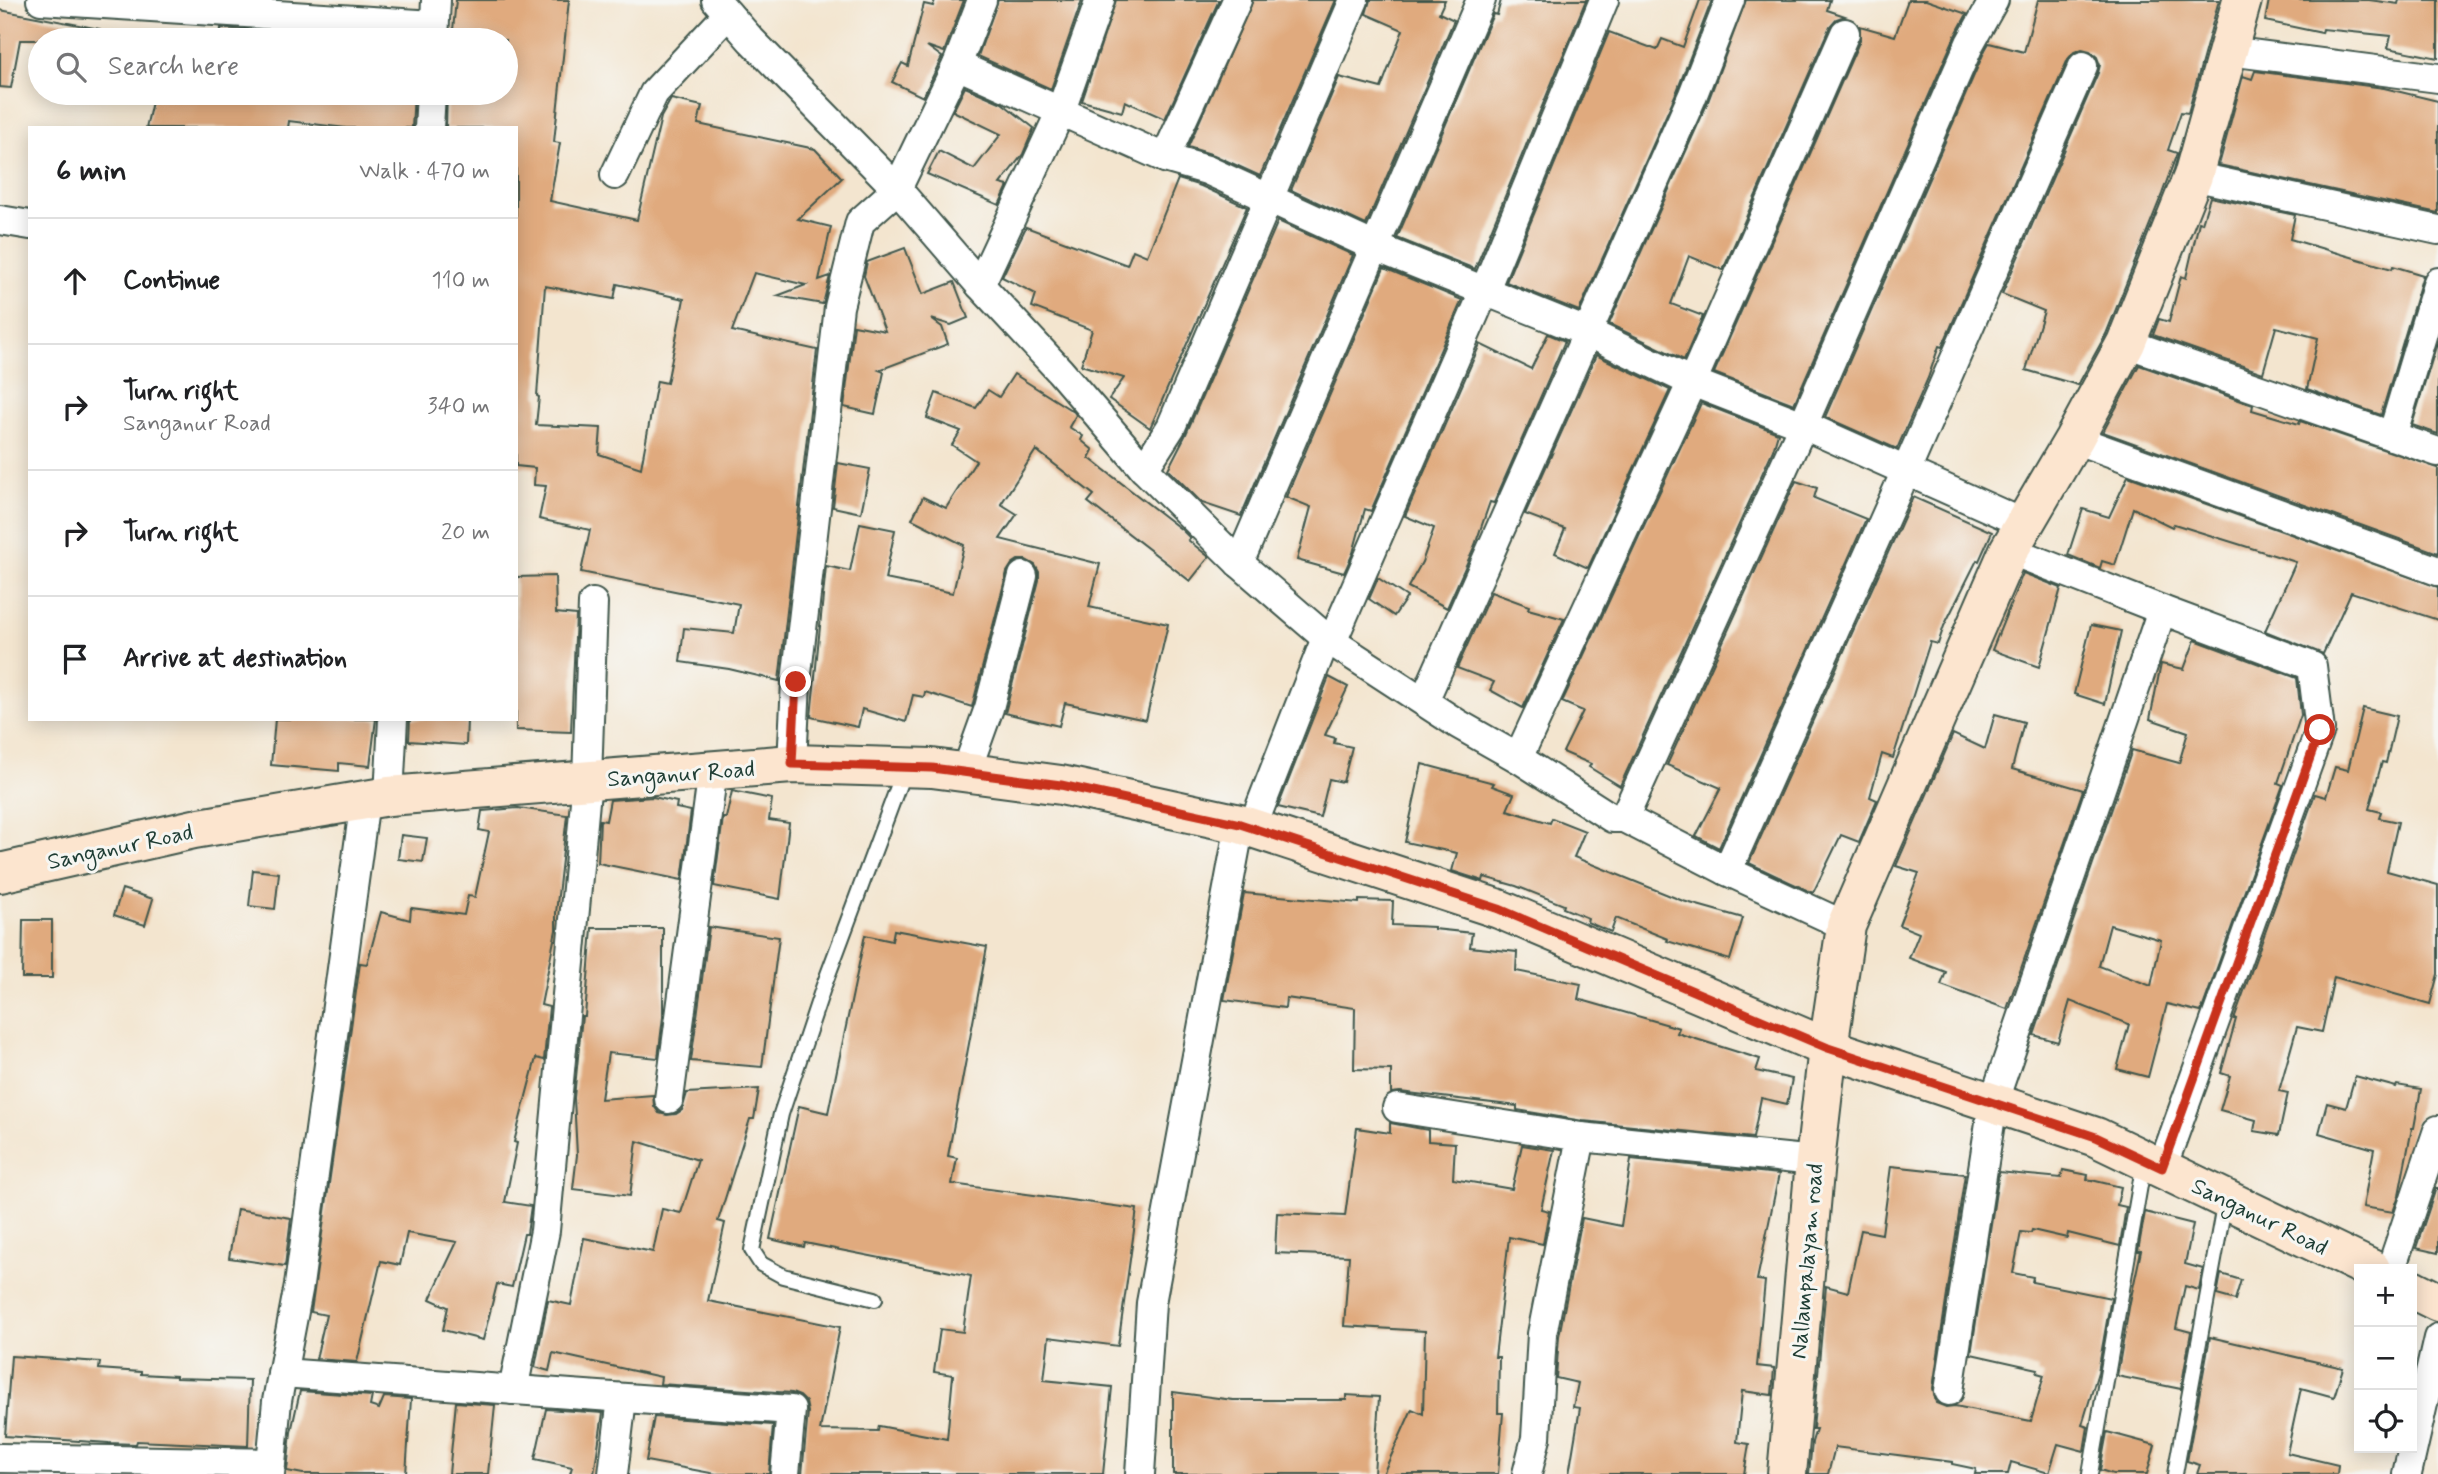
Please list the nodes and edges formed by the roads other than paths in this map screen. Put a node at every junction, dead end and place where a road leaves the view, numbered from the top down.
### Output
1 (41, 0) edge
2 (982, 0) edge
3 (1100, 0) edge
4 (1237, 0) edge
5 (1354, 0) edge
6 (1481, 0) edge
7 (1604, 0) edge
8 (1730, 0) edge
9 (1994, 0) edge
10 (2242, 0) edge
11 (722, 7) edge
12 (434, 22) edge
13 (1845, 33) dead end
14 (2228, 51) junction
15 (957, 65) junction
16 (2083, 66) dead end
17 (2438, 78) edge
18 (430, 105) edge
19 (1060, 113) junction
20 (429, 126) edge
21 (1165, 158) junction
22 (615, 175) dead end
23 (2193, 176) junction
24 (897, 189) junction
25 (1268, 196) junction
26 (0, 220) edge
27 (28, 225) edge
28 (2438, 229) edge
29 (1373, 246) junction
30 (2438, 282) edge
31 (980, 285) junction
32 (1484, 292) junction
33 (1589, 333) junction
34 (2126, 343) junction
35 (1692, 382) junction
36 (1803, 425) junction
37 (2392, 436) junction
38 (2074, 439) junction
39 (2438, 452) edge
40 (1144, 469) junction
41 (1906, 471) junction
42 (2017, 537) junction
43 (1239, 564) junction
44 (2438, 571) edge
45 (1023, 576) dead end
46 (593, 603) dead end
47 (2162, 610) junction
48 (1329, 640) junction
49 (1424, 701) junction
50 (393, 721) edge
51 (1518, 758) junction
52 (792, 764) junction
53 (906, 767) junction
54 (713, 770) junction
55 (966, 772) junction
56 (587, 780) junction
57 (377, 798) junction
58 (1624, 818) junction
59 (1246, 826) junction
60 (1727, 871) junction
61 (0, 873) edge
62 (1846, 926) junction
63 (1828, 1048) junction
64 (669, 1099) dead end
65 (1993, 1104) junction
66 (1397, 1108) dead end
67 (2438, 1130) edge
68 (1581, 1136) junction
69 (1815, 1161) junction
70 (2153, 1164) junction
71 (2225, 1199) junction
72 (2361, 1264) edge
73 (2393, 1264) edge
74 (2417, 1292) edge
75 (875, 1300) dead end
76 (2438, 1302) edge
77 (2438, 1338) edge
78 (282, 1373) junction
79 (513, 1390) junction
80 (1949, 1391) dead end
81 (622, 1398) junction
82 (0, 1458) edge
83 (271, 1468) edge
84 (613, 1474) edge
85 (785, 1474) edge
86 (1140, 1474) edge
87 (1527, 1474) edge
88 (1787, 1474) edge
89 (2090, 1474) edge
90 (2175, 1474) edge
91 (2407, 1474) edge

1 - 12 street
2 - 15 street
3 - 19 street
4 - 21 street
5 - 25 street
6 - 29 street
7 - 32 street
8 - 33 street
9 - 36 street
10 - 14 main road, Nallampalayam road
11 - 22 street
11 - 24 street
13 - 35 street
14 - 17 street
14 - 23 main road, Nallampalayam road
15 - 19 street
15 - 24 street
16 - 41 street
18 - 20 street
19 - 21 street
19 - 31 street
21 - 25 street
23 - 28 street
23 - 34 main road, Nallampalayam road
24 - 31 street
24 - 52 street
25 - 29 street
25 - 40 street
26 - 27 street
29 - 32 street
29 - 43 street
30 - 37 street
31 - 40 street
32 - 33 street
32 - 48 street
33 - 35 street
33 - 49 street
34 - 37 street
34 - 38 main road, Nallampalayam road
35 - 36 street
35 - 51 street
36 - 41 street
36 - 58 street
37 - 39 street
38 - 42 main road, Nallampalayam road
38 - 44 street
40 - 43 street
41 - 42 street
41 - 60 street
42 - 47 street
42 - 62 main road, Nallampalayam road
43 - 48 street
45 - 55 street
46 - 56 street
47 - 65 street
47 - 70 street
48 - 49 street
48 - 59 street
49 - 51 street
50 - 57 street
51 - 58 street
52 - 53 main road, Sanganur Road
52 - 54 main road, Sanganur Road
53 - 55 main road, Sanganur Road
53 - 75 lane
54 - 56 main road, Sanganur Road
54 - 64 street
55 - 59 main road, Sanganur Road
56 - 57 main road, Sanganur Road
56 - 79 street
57 - 61 main road, Sanganur Road
57 - 78 street
58 - 60 street
59 - 63 main road, Sanganur Road
59 - 86 street
60 - 62 street
62 - 63 main road, Nallampalayam road
63 - 65 main road, Sanganur Road
63 - 69 main road, Nallampalayam road
65 - 70 main road, Sanganur Road
65 - 80 street
66 - 68 street
67 - 73 street
68 - 69 street
68 - 87 street
69 - 88 main road, Nallampalayam road
70 - 71 main road, Sanganur Road
70 - 89 lane
71 - 72 main road, Sanganur Road
71 - 90 lane
74 - 76 main road
77 - 91 street
78 - 79 street
78 - 83 street
79 - 81 street
81 - 84 street
81 - 85 street
82 - 83 street

